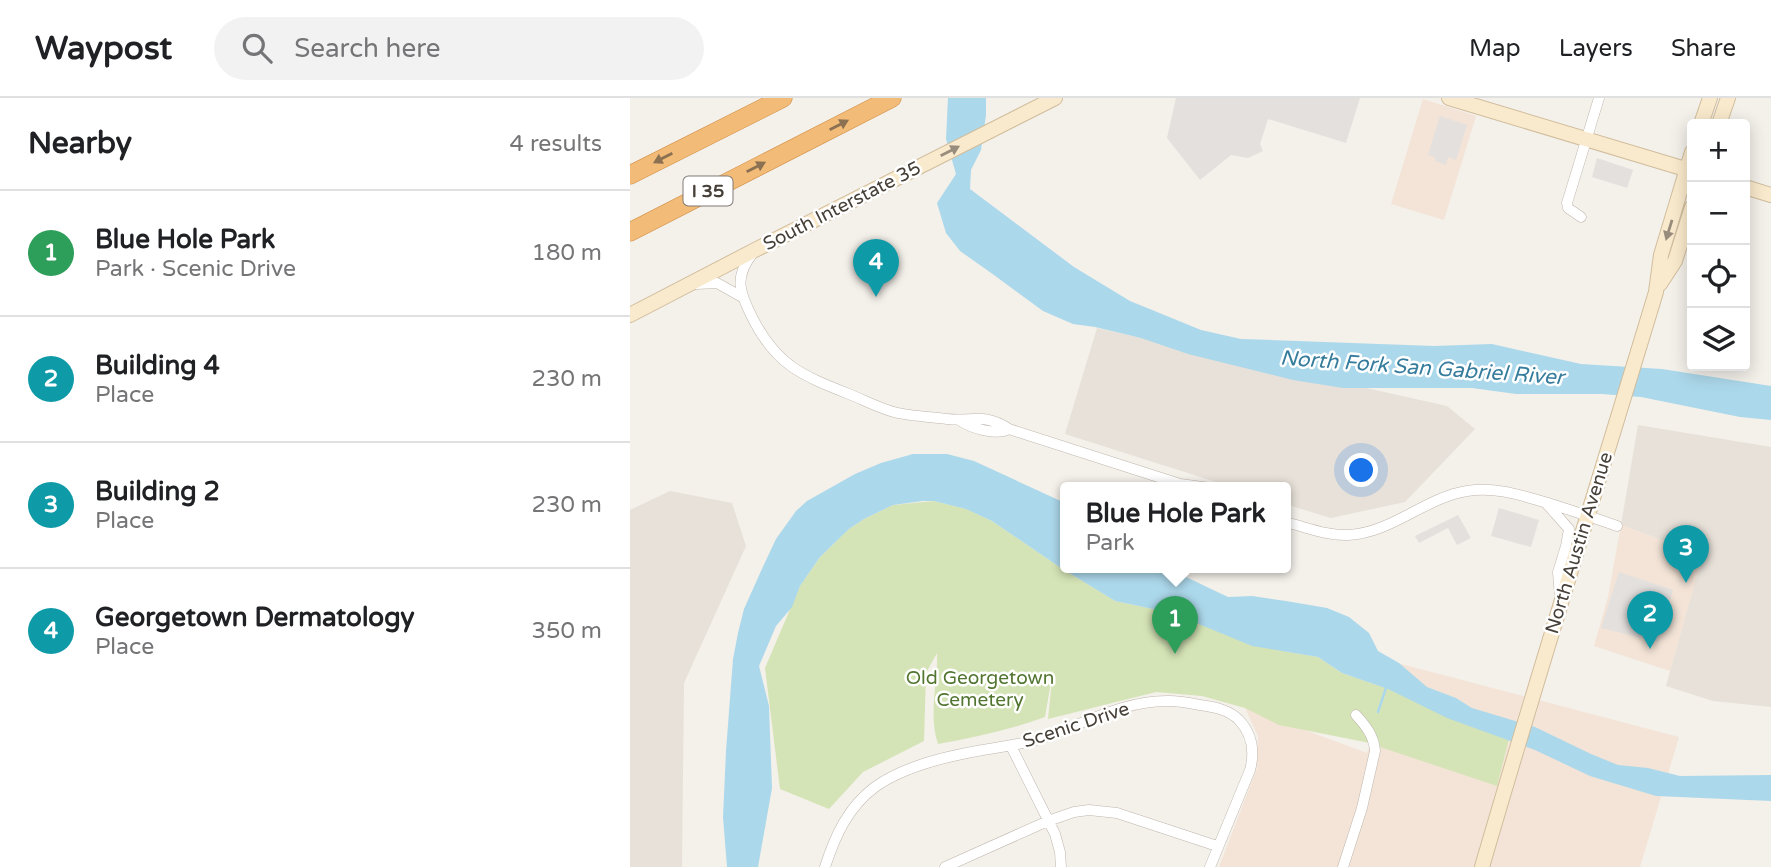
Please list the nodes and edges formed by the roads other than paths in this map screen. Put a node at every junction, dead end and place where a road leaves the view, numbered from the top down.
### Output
1 (892, 98) edge
2 (1055, 98) edge
3 (1449, 98) edge
4 (1599, 98) edge
5 (1710, 98) edge
6 (1728, 98) edge
7 (775, 102) edge
8 (1703, 119) edge
9 (1721, 119) edge
10 (1586, 139) junction
11 (1687, 169) edge
12 (630, 175) edge
13 (1687, 179) edge
14 (1750, 189) edge
15 (1771, 195) edge
16 (1581, 217) dead end
17 (1687, 223) edge
18 (630, 232) edge
19 (755, 250) junction
20 (689, 285) junction
21 (1656, 292) junction
22 (742, 297) junction
23 (630, 315) edge
24 (1170, 482) edge
25 (1546, 503) junction
26 (1588, 516) junction
27 (1291, 523) edge
28 (1617, 526) dead end
29 (1561, 607) junction
30 (1356, 715) dead end
31 (1011, 746) junction
32 (1048, 821) junction
33 (1217, 846) junction
34 (825, 867) edge
35 (945, 867) edge
36 (1061, 867) edge
37 (1210, 867) edge
38 (1343, 867) edge
39 (1482, 867) edge

18 -> 1 highway, I 35
19 -> 2 main road, South Interstate 35
3 - 10 main road
4 - 10 street
5 - 8 main road
6 - 9 main road
7 -> 12 highway, I 35
10 - 11 main road
10 - 16 street
13 -> 21 main road, North Austin Avenue
14 - 15 main road
17 - 21 main road, North Austin Avenue
19 - 20 main road, South Interstate 35
19 - 22 street
20 - 22 street
20 - 23 main road, South Interstate 35
21 - 26 main road, North Austin Avenue
22 - 24 street
25 - 26 street
25 - 27 street
25 - 29 street
26 - 28 street
26 - 29 main road, North Austin Avenue
29 - 39 main road, North Austin Avenue
30 - 38 street
31 - 32 street
31 - 33 street, Scenic Drive
31 - 34 street, Scenic Drive
32 - 33 street
32 - 35 street
32 - 36 street
33 - 37 street, Scenic Drive

